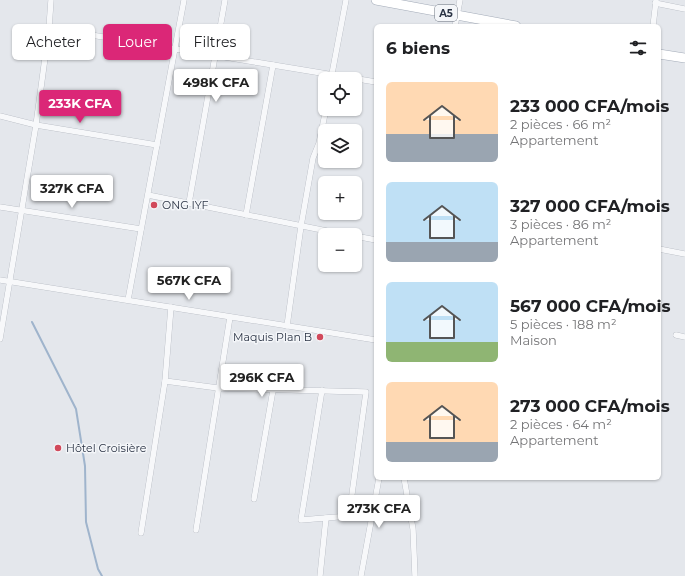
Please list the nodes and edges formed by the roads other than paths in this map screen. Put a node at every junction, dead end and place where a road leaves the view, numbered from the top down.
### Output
1 (51, 0) edge
2 (184, 0) edge
3 (225, 0) edge
4 (346, 0) edge
5 (376, 0) edge
6 (460, 0) edge
7 (656, 1) edge
8 (685, 9) edge
9 (456, 15) junction
10 (49, 24) edge
11 (221, 24) edge
12 (454, 24) edge
13 (505, 24) edge
14 (653, 24) edge
15 (95, 36) edge
16 (176, 49) junction
17 (180, 50) edge
18 (661, 54) edge
19 (685, 58) edge
20 (45, 60) edge
21 (214, 60) edge
22 (241, 60) edge
23 (273, 65) junction
24 (333, 72) edge
25 (318, 74) edge
26 (362, 80) edge
27 (374, 82) edge
28 (0, 116) edge
29 (325, 116) edge
30 (36, 125) junction
31 (157, 146) junction
32 (148, 195) junction
33 (189, 203) junction
34 (0, 207) edge
35 (22, 211) junction
36 (246, 215) junction
37 (301, 226) junction
38 (141, 229) junction
39 (318, 229) edge
40 (362, 237) edge
41 (374, 240) edge
42 (661, 250) edge
43 (685, 254) edge
44 (0, 280) edge
45 (10, 282) junction
46 (128, 300) junction
47 (171, 307) junction
48 (230, 317) junction
49 (287, 326) junction
50 (676, 335) dead end
51 (685, 337) edge
52 (0, 339) edge
53 (374, 340) edge
54 (165, 381) junction
55 (218, 388) junction
56 (273, 390) junction
57 (322, 390) junction
58 (379, 480) edge
59 (404, 480) edge
60 (254, 498) dead end
61 (373, 514) junction
62 (349, 516) junction
63 (326, 518) junction
64 (196, 530) dead end
65 (141, 533) dead end
66 (320, 576) edge
67 (361, 576) edge
68 (415, 576) edge

1 - 10 street
2 - 16 street
3 - 11 street
4 - 24 street
5 - 9 main road, A5
6 - 9 street
7 - 8 street
7 - 14 street
9 - 12 street
9 - 13 main road, A5
15 - 16 street
16 - 17 street
16 - 31 street
18 - 19 main road
20 - 30 street
21 - 33 street
22 - 23 street
23 - 25 street
23 - 36 street
26 - 27 street
28 - 30 street
29 - 37 street
30 - 31 street
30 - 35 street
31 - 32 street
32 - 33 street
32 - 38 street
33 - 36 street
34 - 35 street
35 - 38 street
35 - 45 street
36 - 37 street
37 - 39 street
37 - 49 street
38 - 46 street
40 - 41 street
42 - 43 street
44 - 45 street
45 - 46 street
45 - 52 street
46 - 47 street
47 - 48 street
47 - 54 street
48 - 49 street
48 - 55 street
49 - 53 street
50 - 51 street
54 - 55 street
54 - 65 street
55 - 56 street
55 - 64 street
56 - 57 street
56 - 60 street
57 - 62 street
57 - 63 street
58 - 61 street
59 - 68 street
61 - 62 street
61 - 67 street
62 - 63 street
63 - 66 street

